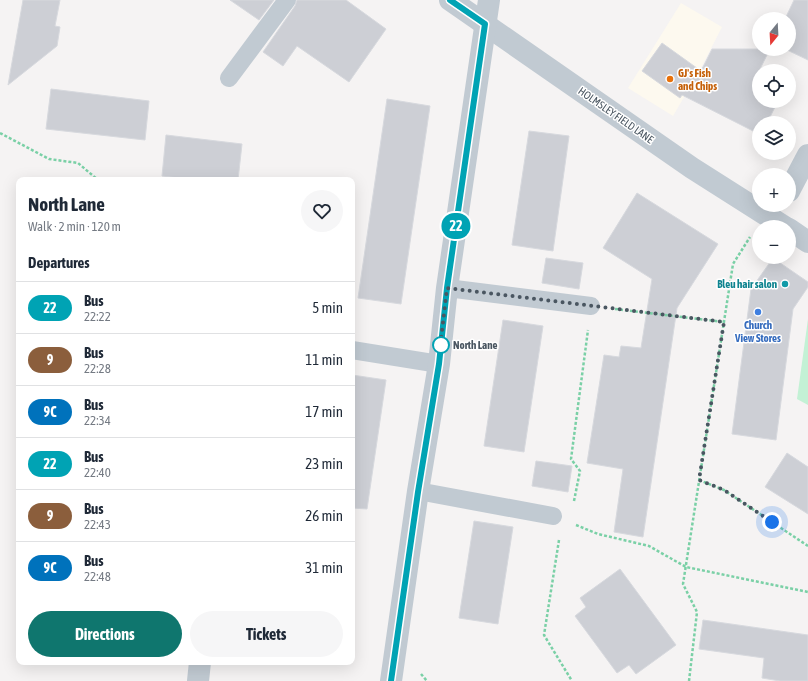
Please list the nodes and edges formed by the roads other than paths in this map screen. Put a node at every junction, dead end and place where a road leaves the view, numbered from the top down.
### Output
1 (287, 0) edge
2 (450, 0) edge
3 (489, 0) edge
4 (485, 24) junction
5 (229, 78) dead end
6 (808, 155) edge
7 (796, 178) edge
8 (779, 219) edge
9 (808, 242) edge
10 (447, 288) junction
11 (591, 306) road end
12 (355, 350) edge
13 (439, 364) junction
14 (418, 492) junction
15 (553, 516) road end
16 (200, 665) edge
17 (198, 681) edge
18 (391, 681) edge

1 - 5 lane
2 - 4 street, HOLMSLEY FIELD LANE
3 - 4 street
4 - 8 street, HOLMSLEY FIELD LANE
4 - 10 street
6 - 7 street
8 - 9 street, HOLMSLEY FIELD LANE
10 - 11 lane
10 - 13 street
12 - 13 lane
13 - 14 street
14 - 15 lane
14 - 18 street
16 - 17 street

